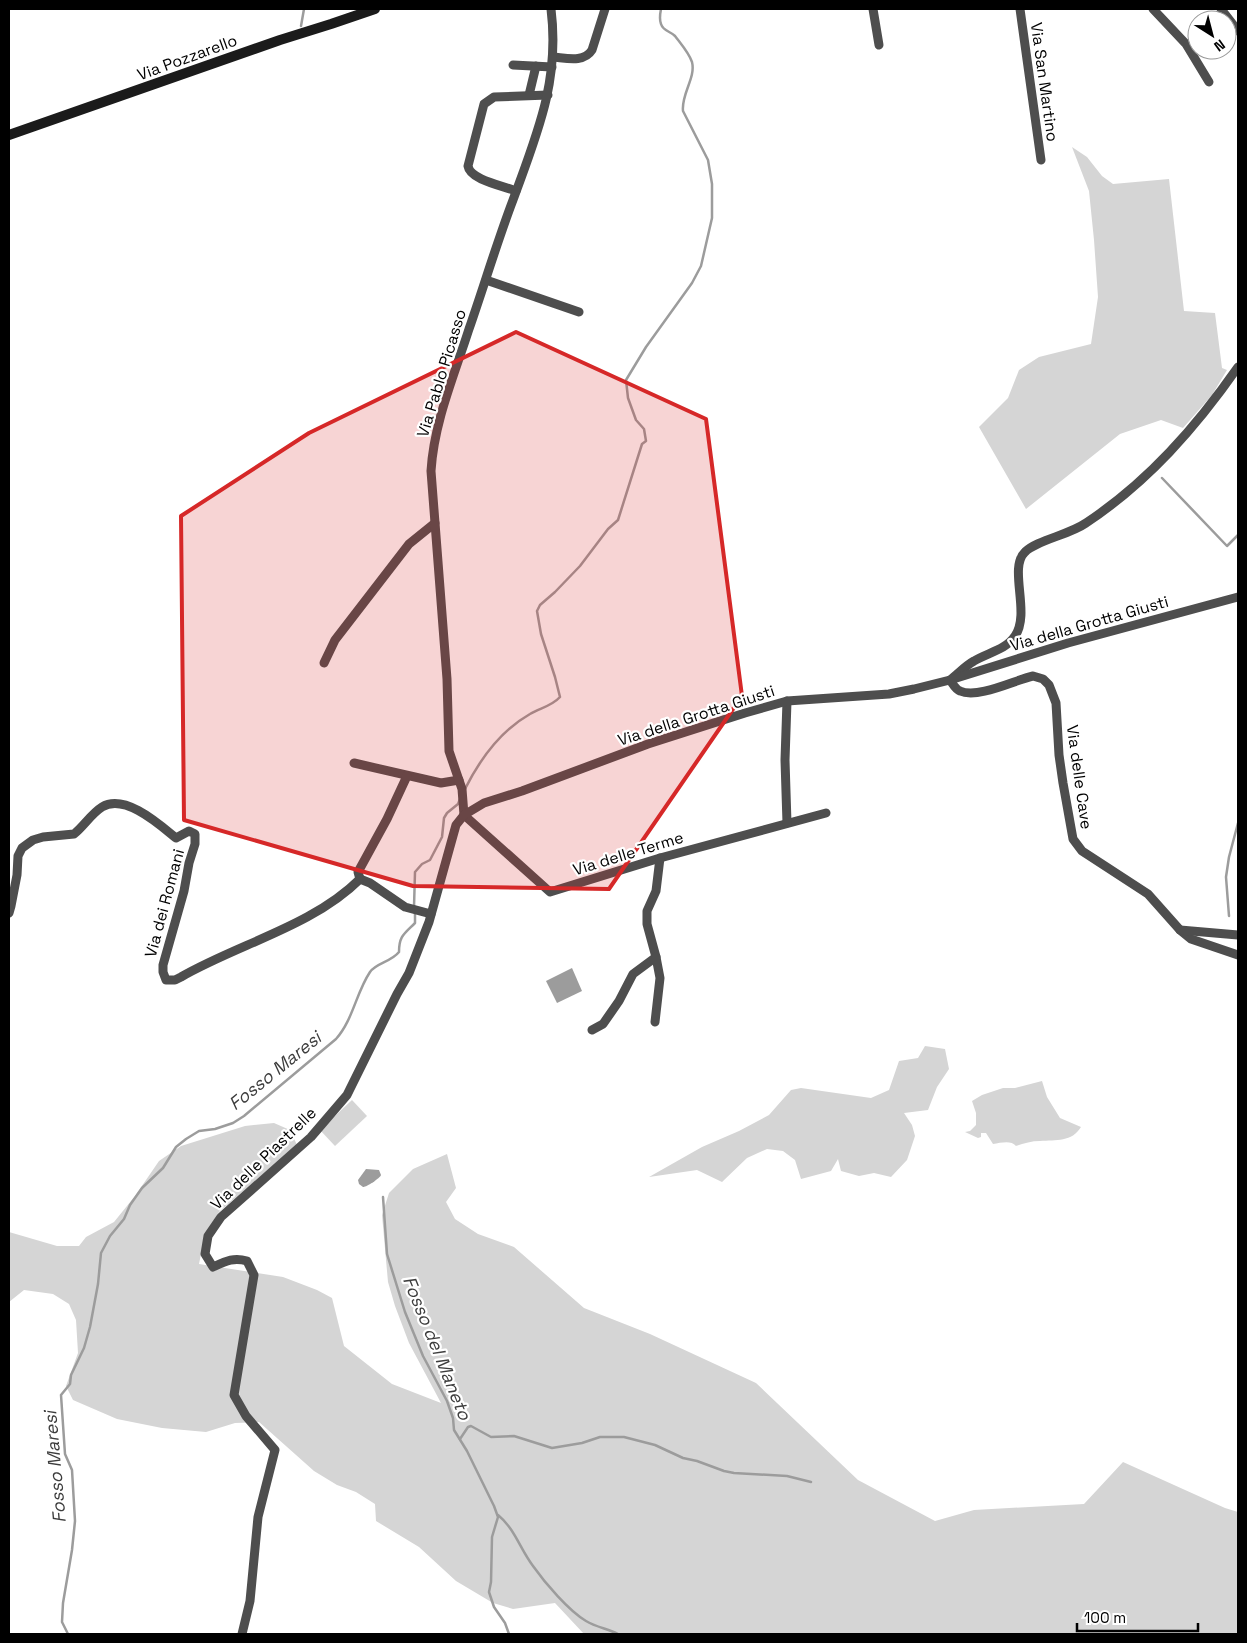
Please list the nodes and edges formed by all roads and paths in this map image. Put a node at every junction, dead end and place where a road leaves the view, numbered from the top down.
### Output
1 (375, 9) edge
2 (551, 9) edge
3 (604, 9) edge
4 (873, 9) edge
5 (1020, 9) edge
6 (1153, 9) edge
7 (1221, 9) edge
8 (1238, 31) edge
9 (880, 45) dead end
10 (553, 57) junction
11 (513, 65) dead end
12 (536, 66) junction
13 (552, 67) junction
14 (1209, 82) dead end
15 (529, 95) junction
16 (548, 95) junction
17 (9, 135) edge
18 (1041, 160) dead end
19 (516, 191) junction
20 (486, 280) junction
21 (579, 312) dead end
22 (1238, 367) edge
23 (435, 523) junction
24 (1238, 597) edge
25 (324, 663) dead end
26 (950, 680) junction
27 (787, 701) junction
28 (354, 763) dead end
29 (407, 776) junction
30 (460, 784) junction
31 (826, 813) dead end
32 (464, 815) junction
33 (787, 823) junction
34 (13, 855) edge
35 (660, 858) junction
36 (360, 879) junction
37 (9, 913) edge
38 (432, 914) junction
39 (1180, 930) junction
40 (1238, 935) edge
41 (1238, 955) edge
42 (656, 957) junction
43 (655, 1022) dead end
44 (592, 1030) dead end
45 (242, 1634) edge

1 - 17 street, Via Pozzarello
2 - 10 street, Via Pablo Picasso
3 - 10 street
4 - 9 street
5 - 18 street, Via San Martino
6 - 14 street
7 - 8 street
10 - 13 street, Via Pablo Picasso
11 - 12 street
12 - 13 street
12 - 15 street
13 - 16 street, Via Pablo Picasso
15 - 16 street
15 - 19 street
16 - 19 street, Via Pablo Picasso
19 - 20 street, Via Pablo Picasso
20 - 21 street
20 - 23 street, Via Pablo Picasso
22 - 26 street
23 - 25 street
23 - 30 street, Via Pablo Picasso
24 - 26 street, Via della Grotta Giusti
26 - 27 street, Via della Grotta Giusti
26 - 39 street, Via delle Cave
27 - 32 street, Via della Grotta Giusti
27 - 33 street
28 - 29 street
29 - 30 street
29 - 36 street
30 - 32 street, Via Pablo Picasso
31 - 33 street, Via delle Terme
32 - 35 street, Via delle Terme
32 - 38 street
33 - 35 street, Via delle Terme
34 - 36 street, Via dei Romani
34 - 37 street
35 - 42 street
36 - 38 street
38 - 45 street, Via delle Piastrelle
39 - 40 street
39 - 41 street, Via delle Cave
42 - 43 street
42 - 44 street

